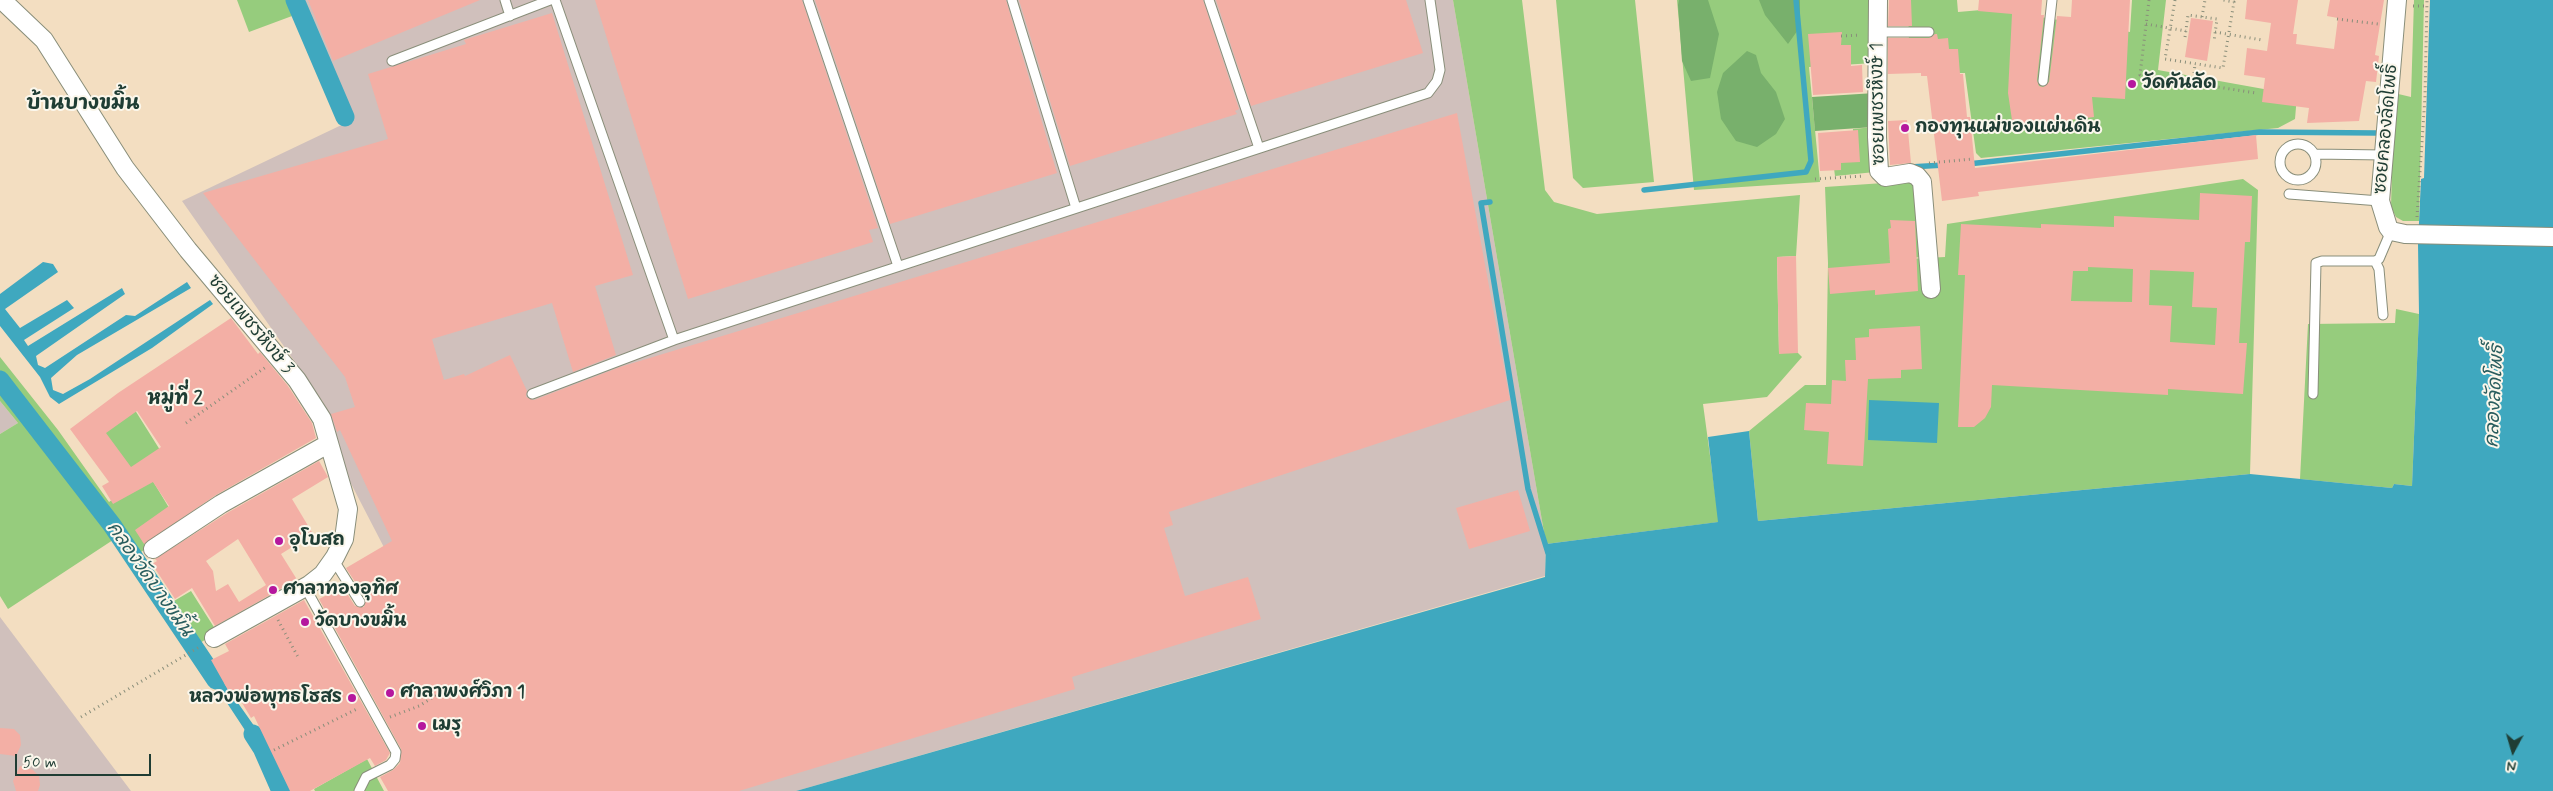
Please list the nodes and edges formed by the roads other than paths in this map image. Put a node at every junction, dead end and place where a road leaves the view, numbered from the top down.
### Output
1 (2, 0) edge
2 (505, 0) edge
3 (550, 0) edge
4 (554, 0) edge
5 (808, 0) edge
6 (1012, 0) edge
7 (1209, 0) edge
8 (1430, 0) edge
9 (1878, 0) edge
10 (2052, 0) edge
11 (2397, 0) edge
12 (510, 16) junction
13 (1878, 32) junction
14 (1929, 32) dead end
15 (392, 61) dead end
16 (2044, 81) dead end
17 (1259, 148) junction
18 (2314, 154) junction
19 (2384, 155) junction
20 (2289, 194) dead end
21 (2380, 201) junction
22 (1076, 208) junction
23 (2391, 231) junction
24 (2553, 237) edge
25 (2375, 261) junction
26 (898, 266) junction
27 (1932, 289) dead end
28 (2383, 315) dead end
29 (674, 340) junction
30 (532, 394) dead end
31 (2313, 394) dead end
32 (328, 444) junction
33 (153, 550) dead end
34 (333, 559) junction
35 (306, 587) junction
36 (360, 602) dead end
37 (210, 641) road end
38 (359, 791) edge

1 - 32 street, ซอยเพชรหึงษ์ 3
2 - 12 lane
3 - 12 lane
4 - 29 lane
5 - 26 lane
6 - 22 lane
7 - 17 lane
8 - 17 lane
9 - 13 street, ซอยเพชรหึงษ์ 1
10 - 16 lane
11 - 19 street, ซอยคลองลัดโพธิ์
12 - 15 lane
13 - 14 lane
13 - 27 street, ซอยเพชรหึงษ์ 1
17 - 22 lane
18 - 18 lane
18 - 19 lane
19 - 21 street, ซอยคลองลัดโพธิ์
20 - 21 lane
21 - 23 street, ซอยคลองลัดโพธิ์
22 - 26 lane
23 - 24 street
23 - 25 lane
25 - 28 lane
25 - 31 lane
26 - 29 lane
29 - 30 lane
32 - 33 street
32 - 34 street, ซอยเพชรหึงษ์ 3
34 - 35 street, ซอยเพชรหึงษ์ 3
34 - 36 lane
35 - 37 street, ซอยเพชรหึงษ์ 3
35 - 38 lane

